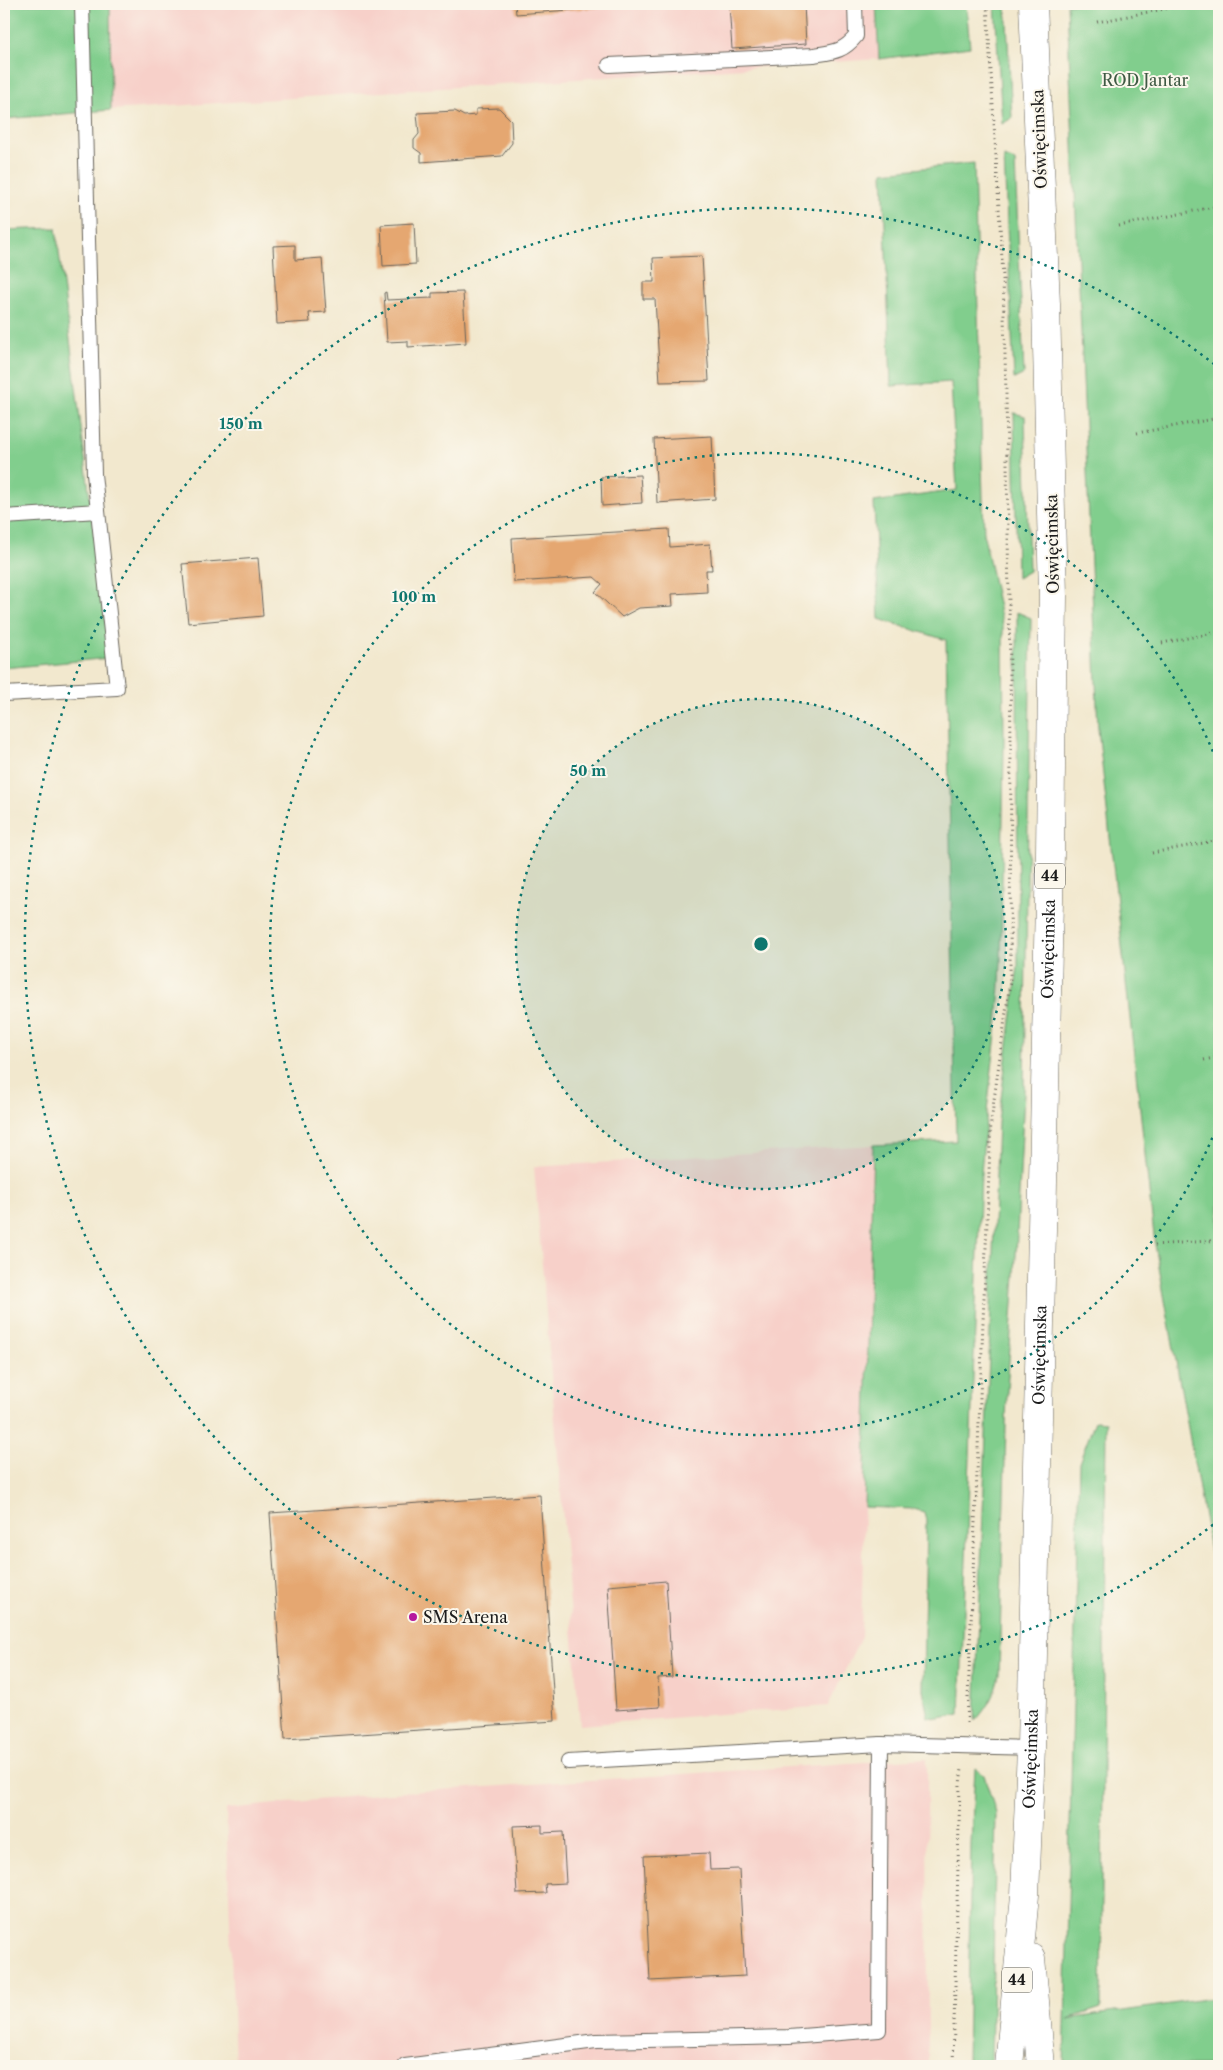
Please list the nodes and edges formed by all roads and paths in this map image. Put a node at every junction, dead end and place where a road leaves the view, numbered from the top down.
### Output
1 (82, 4) edge
2 (855, 4) edge
3 (988, 4) edge
4 (1034, 4) edge
5 (1190, 4) edge
6 (1097, 22) dead end
7 (609, 65) dead end
8 (1219, 206) edge
9 (1119, 226) dead end
10 (1219, 418) edge
11 (1137, 433) dead end
12 (98, 511) junction
13 (4, 517) edge
14 (1219, 632) edge
15 (1162, 643) dead end
16 (4, 694) edge
17 (1219, 840) edge
18 (1152, 853) dead end
19 (1219, 1057) edge
20 (1204, 1060) dead end
21 (1219, 1240) edge
22 (1155, 1245) dead end
23 (881, 1744) junction
24 (966, 1746) junction
25 (1031, 1748) junction
26 (568, 1762) dead end
27 (1026, 1895) junction
28 (405, 2066) edge
29 (953, 2066) edge
30 (1009, 2066) edge
31 (1041, 2066) edge

1 - 12 lane
2 - 7 lane
3 - 24 path
4 - 25 main road, Oświęcimska / 44
5 - 6 path
8 - 9 path
10 - 11 path
12 - 13 lane
12 - 16 lane
14 - 15 path
17 - 18 path
19 - 20 path
21 - 22 path
23 - 24 lane
23 - 26 lane
23 - 28 lane
24 - 25 lane
24 - 29 path
25 - 27 main road, Oświęcimska / 44
27 - 30 main road, Oświęcimska / 44
27 - 31 main road, Oświęcimska / 44

